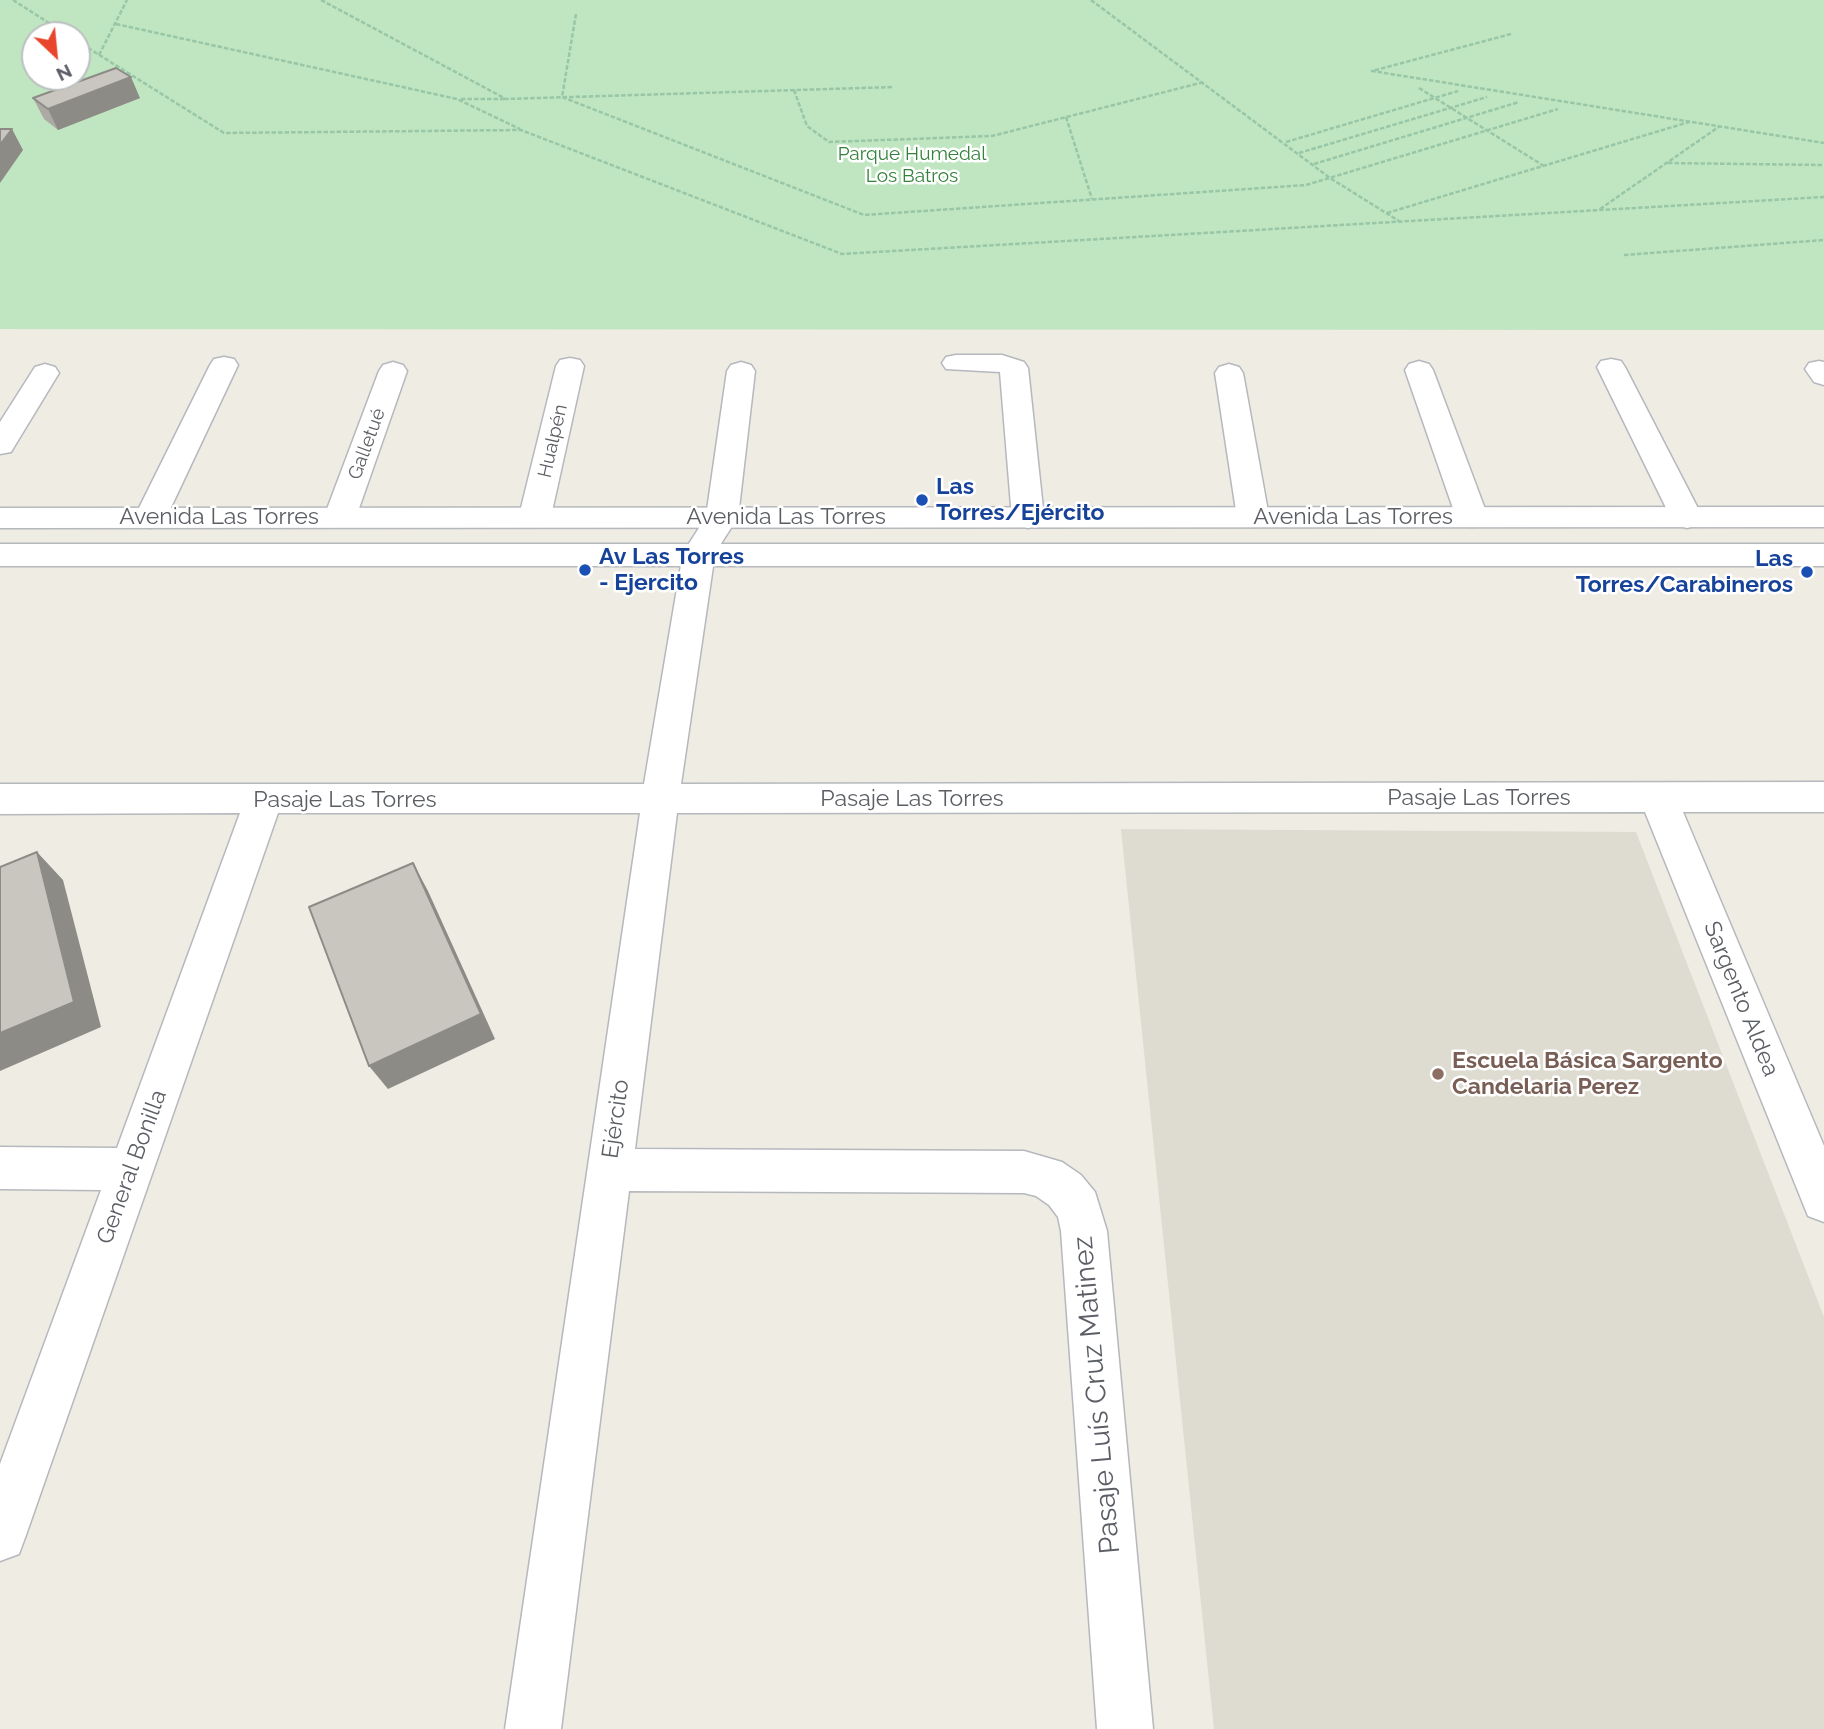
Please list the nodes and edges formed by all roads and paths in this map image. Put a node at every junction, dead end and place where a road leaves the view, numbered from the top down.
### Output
1 (13, 0) edge
2 (127, 0) edge
3 (321, 0) edge
4 (1091, 0) edge
5 (576, 14) dead end
6 (46, 21) edge
7 (116, 24) junction
8 (1511, 34) dead end
9 (91, 50) edge
10 (99, 55) junction
11 (1204, 82) junction
12 (894, 87) dead end
13 (1419, 88) dead end
14 (794, 90) junction
15 (1458, 91) dead end
16 (562, 97) junction
17 (1487, 97) dead end
18 (1434, 98) junction
19 (506, 99) junction
20 (457, 100) junction
21 (1519, 102) dead end
22 (1450, 108) junction
23 (1558, 108) dead end
24 (1066, 117) junction
25 (1465, 118) junction
26 (1693, 121) junction
27 (1721, 126) junction
28 (522, 130) junction
29 (1484, 131) junction
30 (1285, 142) junction
31 (1824, 144) edge
32 (1298, 153) junction
33 (1668, 163) junction
34 (1313, 164) junction
35 (1824, 165) edge
36 (1545, 166) junction
37 (1330, 178) junction
38 (1824, 197) edge
39 (1092, 199) junction
40 (1599, 210) junction
41 (1387, 214) junction
42 (1400, 222) junction
43 (1824, 240) edge
44 (1624, 255) dead end
45 (956, 363) dead end
46 (224, 365) dead end
47 (570, 366) dead end
48 (1611, 368) dead end
49 (1419, 370) dead end
50 (393, 371) dead end
51 (741, 371) dead end
52 (45, 373) dead end
53 (1229, 373) dead end
54 (0, 445) edge
55 (535, 516) junction
56 (340, 517) junction
57 (722, 517) junction
58 (1254, 517) junction
59 (1472, 517) junction
60 (1824, 517) edge
61 (0, 518) edge
62 (150, 518) junction
63 (1028, 518) junction
64 (1687, 518) junction
65 (699, 553) junction
66 (0, 555) edge
67 (1824, 555) edge
68 (1658, 797) junction
69 (1824, 797) edge
70 (0, 799) edge
71 (264, 800) junction
72 (660, 800) junction
73 (0, 1168) edge
74 (131, 1169) junction
75 (610, 1170) junction
76 (1824, 1200) edge
77 (0, 1535) edge
78 (533, 1729) edge
79 (1125, 1729) edge

1 - 6 path
2 - 7 path
3 - 19 path
4 - 11 path
5 - 16 path
7 - 10 path
7 - 20 path
8 - 26 path
9 - 10 path
10 - 28 path
11 - 24 path
11 - 30 path
12 - 14 path
13 - 18 path
14 - 16 path
14 - 24 path
15 - 18 path
16 - 19 path
16 - 39 path
17 - 22 path
18 - 22 path
18 - 30 path
19 - 20 path
20 - 28 path
21 - 25 path
22 - 25 path
22 - 32 path
23 - 29 path
24 - 39 path
25 - 29 path
25 - 34 path
26 - 27 path
26 - 36 path
27 - 31 path
27 - 33 path
28 - 42 path
29 - 36 path
29 - 37 path
30 - 32 path
32 - 34 path
33 - 35 path
33 - 40 path
34 - 37 path
36 - 41 path
37 - 39 path
37 - 41 path
38 - 40 path
40 - 42 path
41 - 42 path
43 - 44 path
45 - 63 street
46 - 62 street
47 - 55 street, Hualpén
48 - 64 street
49 - 59 street
50 - 56 street, Galletué
51 - 57 street
52 - 54 street
53 - 58 street
55 - 56 street, Avenida Las Torres
55 - 57 street, Avenida Las Torres
56 - 62 street, Avenida Las Torres
57 - 63 street, Avenida Las Torres
57 - 65 street, Ejército
58 - 59 street, Avenida Las Torres
58 - 63 street, Avenida Las Torres
59 - 64 street, Avenida Las Torres
60 - 64 street, Avenida Las Torres
61 - 62 street, Avenida Las Torres
65 - 66 street, Avenida Las Torres
65 - 67 street, Avenida Las Torres
65 - 72 street, Ejército
68 - 69 street, Pasaje Las Torres
68 - 72 street, Pasaje Las Torres
68 - 76 street, Sargento Aldea
70 - 71 street, Pasaje Las Torres
71 - 72 street, Pasaje Las Torres
71 - 74 street, General Bonilla
72 - 75 street, Ejército
73 - 74 street
74 - 77 street, General Bonilla
75 - 78 street, Ejército
75 - 79 street, Pasaje Luís Cruz Matinez

